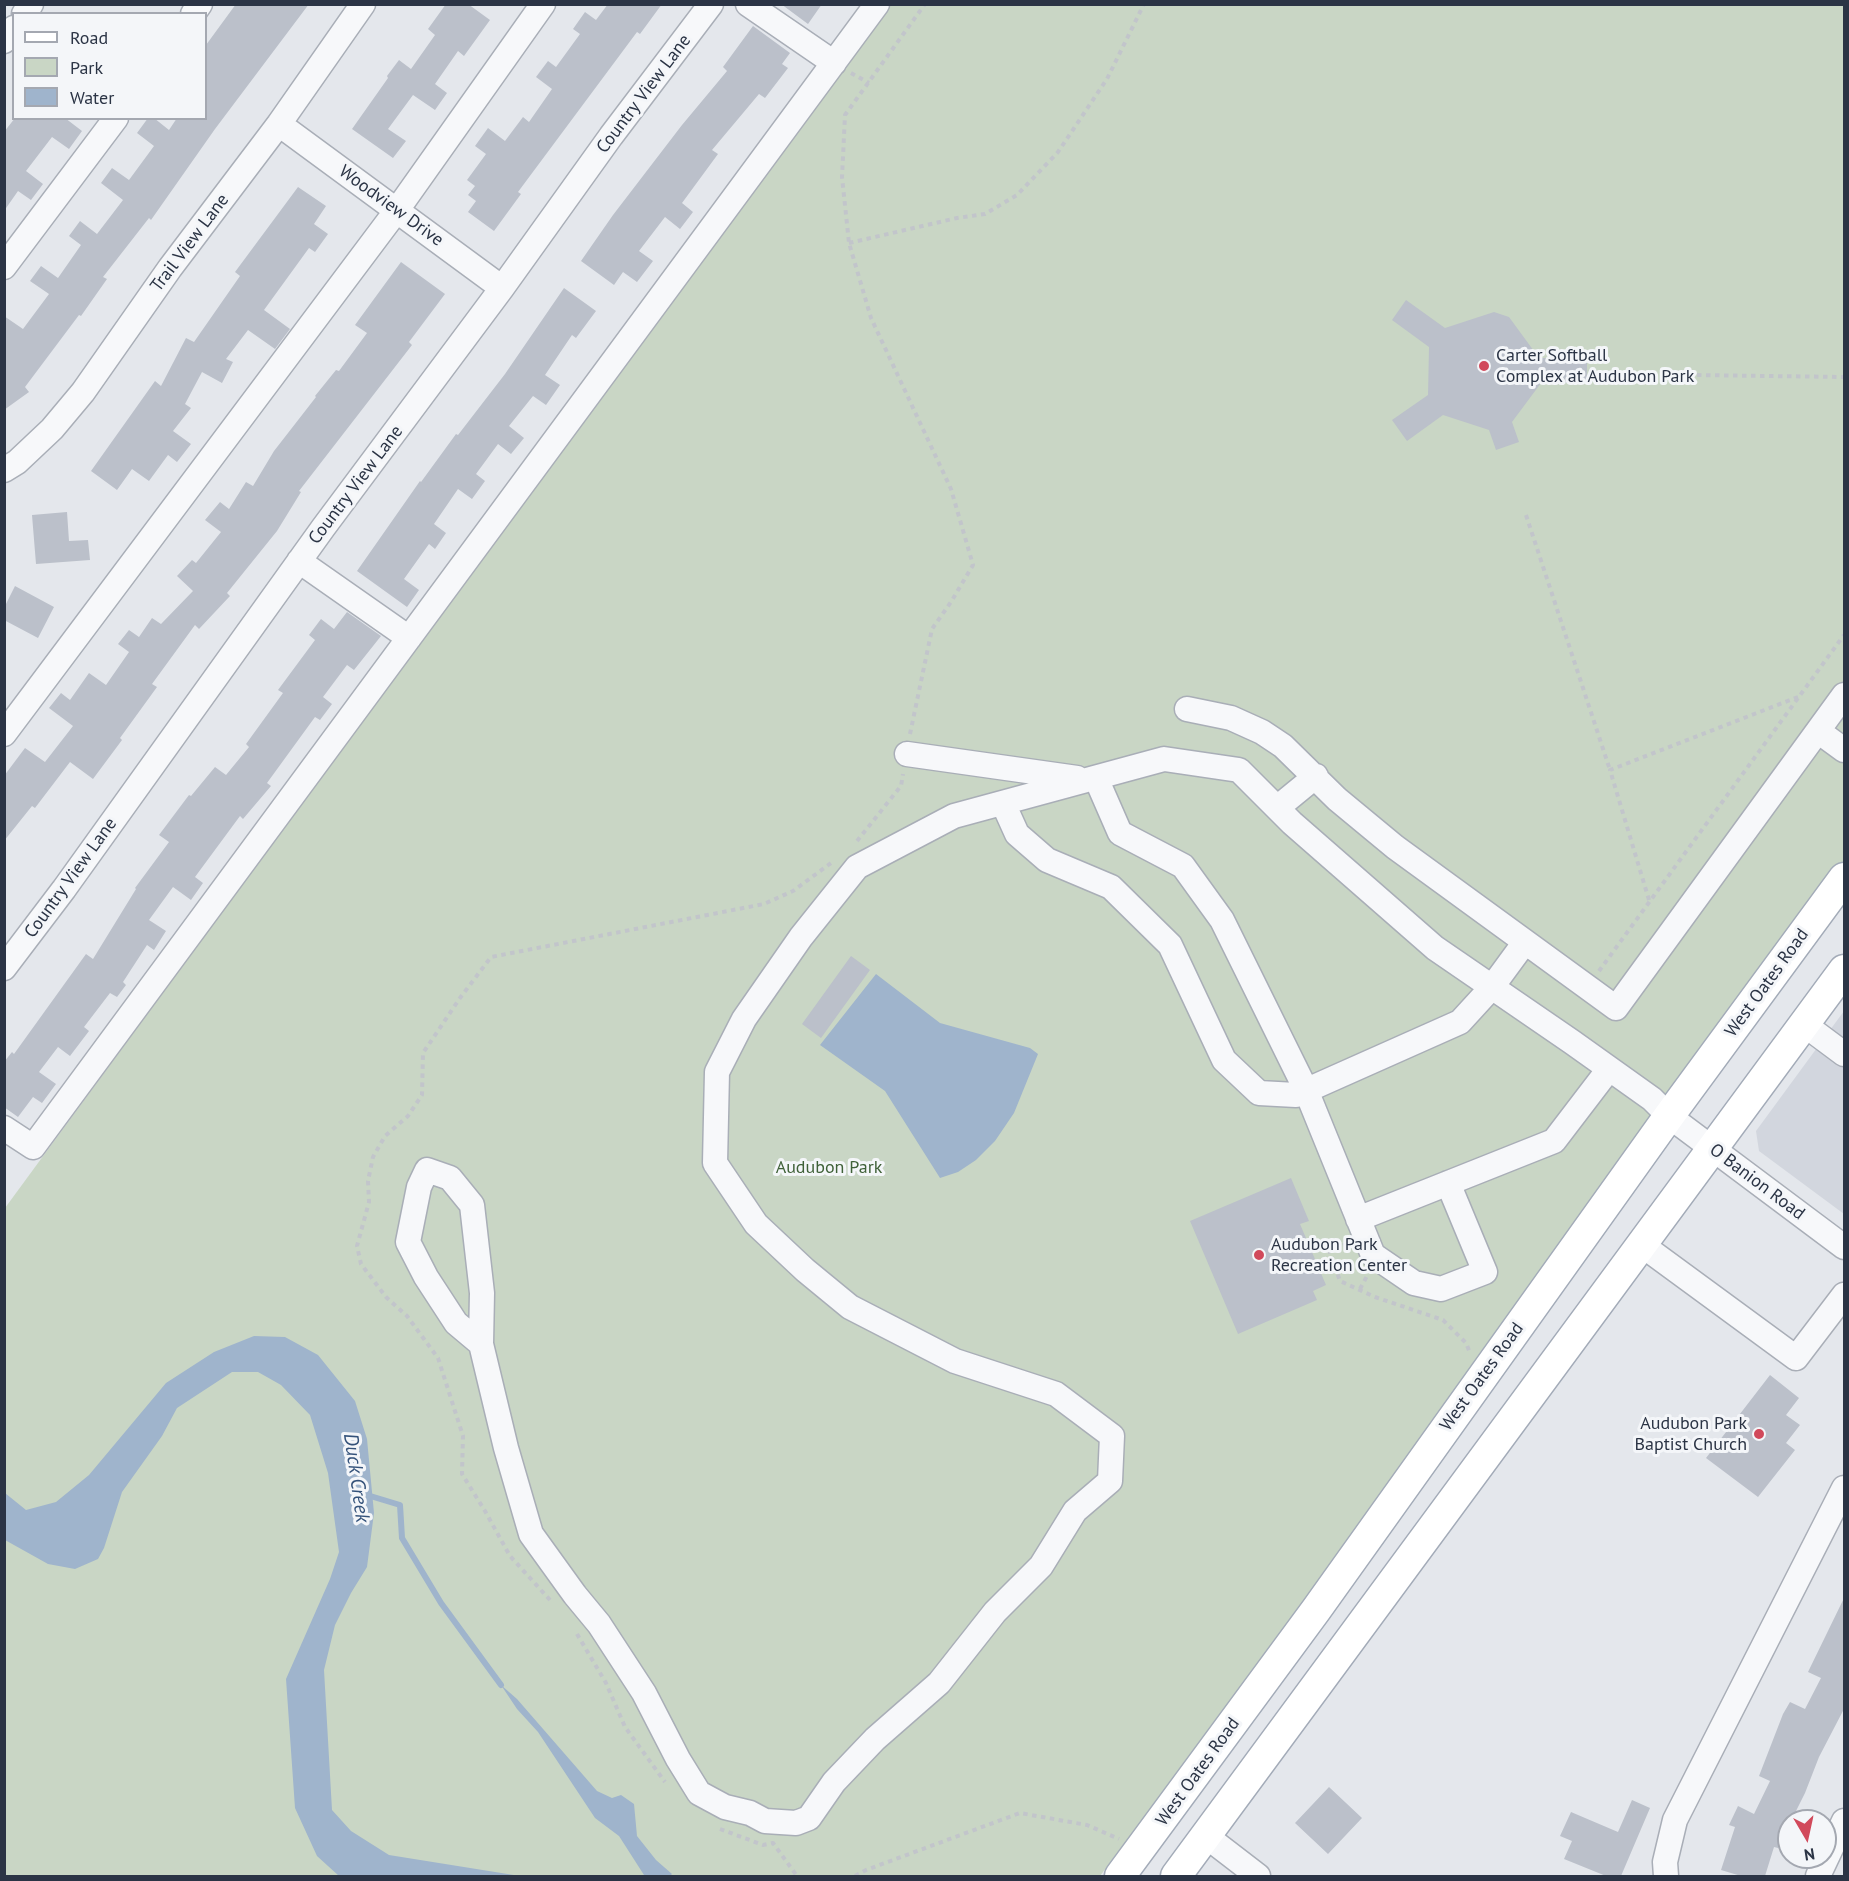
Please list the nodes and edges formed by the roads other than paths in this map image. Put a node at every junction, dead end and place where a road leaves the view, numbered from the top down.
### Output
1 (363, 4) edge
2 (543, 4) edge
3 (711, 4) edge
4 (748, 4) edge
5 (877, 4) edge
6 (834, 63) junction
7 (114, 120) edge
8 (279, 124) junction
9 (397, 210) junction
10 (4, 267) edge
11 (502, 288) junction
12 (4, 470) edge
13 (299, 561) junction
14 (409, 638) junction
15 (1842, 705) edge
16 (1187, 709) dead end
17 (1818, 731) junction
18 (4, 735) edge
19 (1845, 750) edge
20 (907, 754) road end
21 (1316, 776) junction
22 (1092, 779) junction
23 (1003, 803) junction
24 (1277, 808) junction
25 (1845, 878) edge
26 (1526, 942) junction
27 (4, 968) edge
28 (1845, 970) edge
29 (1492, 987) junction
30 (1805, 1025) junction
31 (1844, 1052) edge
32 (1609, 1069) junction
33 (1306, 1090) junction
34 (1669, 1116) junction
35 (4, 1128) edge
36 (1713, 1149) junction
37 (1448, 1183) junction
38 (1358, 1219) junction
39 (1642, 1245) junction
40 (1845, 1247) edge
41 (1845, 1295) edge
42 (481, 1344) junction
43 (1845, 1488) edge
44 (1166, 1817) junction
45 (1845, 1821) edge
46 (1206, 1836) junction
47 (1120, 1876) edge
48 (1130, 1876) edge
49 (1176, 1876) edge
50 (1258, 1876) edge
51 (1666, 1876) edge
52 (1818, 1876) edge

1 - 8 street, Trail View Lane
2 - 9 street
3 - 11 street, Country View Lane
4 - 6 street
5 - 6 street
6 - 14 street
7 - 10 street
8 - 9 street, Woodview Drive
8 - 12 street, Trail View Lane
9 - 11 street, Woodview Drive
9 - 18 street
11 - 13 street, Country View Lane
13 - 14 street
13 - 27 street, Country View Lane
14 - 35 street
15 - 17 street
16 - 21 street
17 - 19 street
17 - 26 street
20 - 22 street
21 - 24 street
21 - 26 street
22 - 23 street, O Banion Road
22 - 24 street, O Banion Road
22 - 33 street
23 - 33 street
23 - 42 street, O Banion Road
24 - 29 street, O Banion Road
25 - 34 main road, West Oates Road
26 - 29 street
28 - 30 main road
29 - 32 street, O Banion Road
29 - 33 street
30 - 31 street
30 - 36 main road
32 - 34 street, O Banion Road
32 - 37 street
33 - 38 street
34 - 36 street, O Banion Road
34 - 44 main road, West Oates Road
36 - 39 main road
36 - 40 street, O Banion Road
37 - 38 street
37 - 38 street
39 - 41 street
39 - 46 main road
42 - 42 street
43 - 51 street
44 - 47 main road, West Oates Road
44 - 48 main road
45 - 52 street
46 - 49 main road
46 - 50 street

